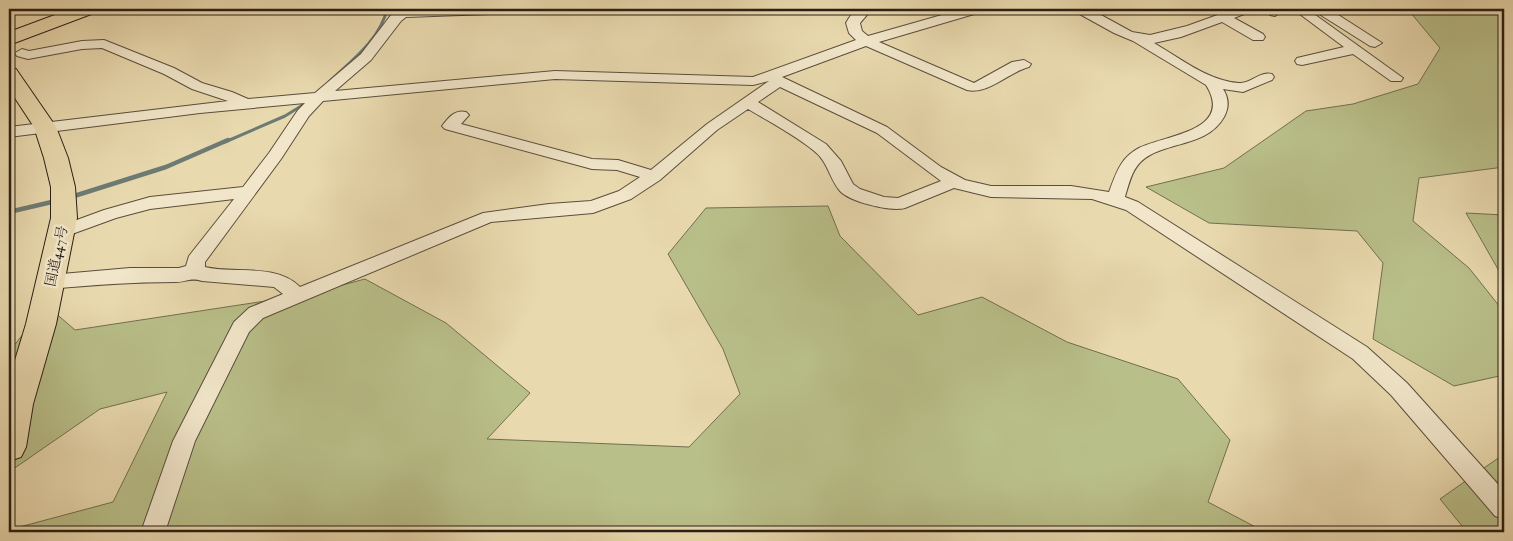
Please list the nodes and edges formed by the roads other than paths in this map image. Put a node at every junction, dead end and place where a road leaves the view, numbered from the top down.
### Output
1 (87, 9) edge
2 (515, 9) edge
3 (866, 9) edge
4 (976, 9) edge
5 (1081, 9) edge
6 (1244, 9) edge
7 (1299, 9) edge
8 (1321, 9) edge
9 (1464, 9) edge
10 (1474, 9) edge
11 (1504, 10) edge
12 (405, 11) edge
13 (1224, 18) junction
14 (1258, 37) dead end
15 (9, 39) edge
16 (1138, 39) junction
17 (866, 41) junction
18 (1375, 43) dead end
19 (1356, 49) junction
20 (1302, 61) dead end
21 (15, 63) edge
22 (1024, 64) dead end
23 (1266, 77) dead end
24 (1396, 78) dead end
25 (776, 79) junction
26 (1212, 82) junction
27 (319, 97) junction
28 (746, 102) junction
29 (245, 104) junction
30 (461, 115) dead end
31 (45, 127) junction
32 (9, 132) edge
33 (654, 176) junction
34 (954, 182) junction
35 (248, 192) junction
36 (1116, 198) junction
37 (61, 232) junction
38 (195, 270) junction
39 (50, 282) junction
40 (296, 294) junction
41 (9, 447) edge
42 (1504, 508) edge
43 (153, 532) edge

1 - 15 highway
2 - 12 street
3 - 17 street
4 - 17 street
5 - 16 street
6 - 13 street
7 - 19 street
8 - 18 street
9 - 10 street
10 - 11 street
12 - 27 street
13 - 14 street
13 - 16 street
16 - 26 street
17 - 22 street
17 - 25 street
19 - 20 street
19 - 24 street
21 - 29 street
21 - 31 highway, 国道447号
23 - 26 street
25 - 27 street
25 - 28 street
25 - 34 street
26 - 36 street
27 - 29 street
27 - 35 street
28 - 33 street
28 - 34 street
29 - 31 street
30 - 33 street
31 - 32 street
31 - 37 highway, 国道447号
33 - 40 street
34 - 36 street
35 - 37 street
35 - 38 street
36 - 42 street
37 - 39 highway, 国道447号
38 - 39 street
38 - 40 street
39 - 41 highway, 国道447号
40 - 43 street

